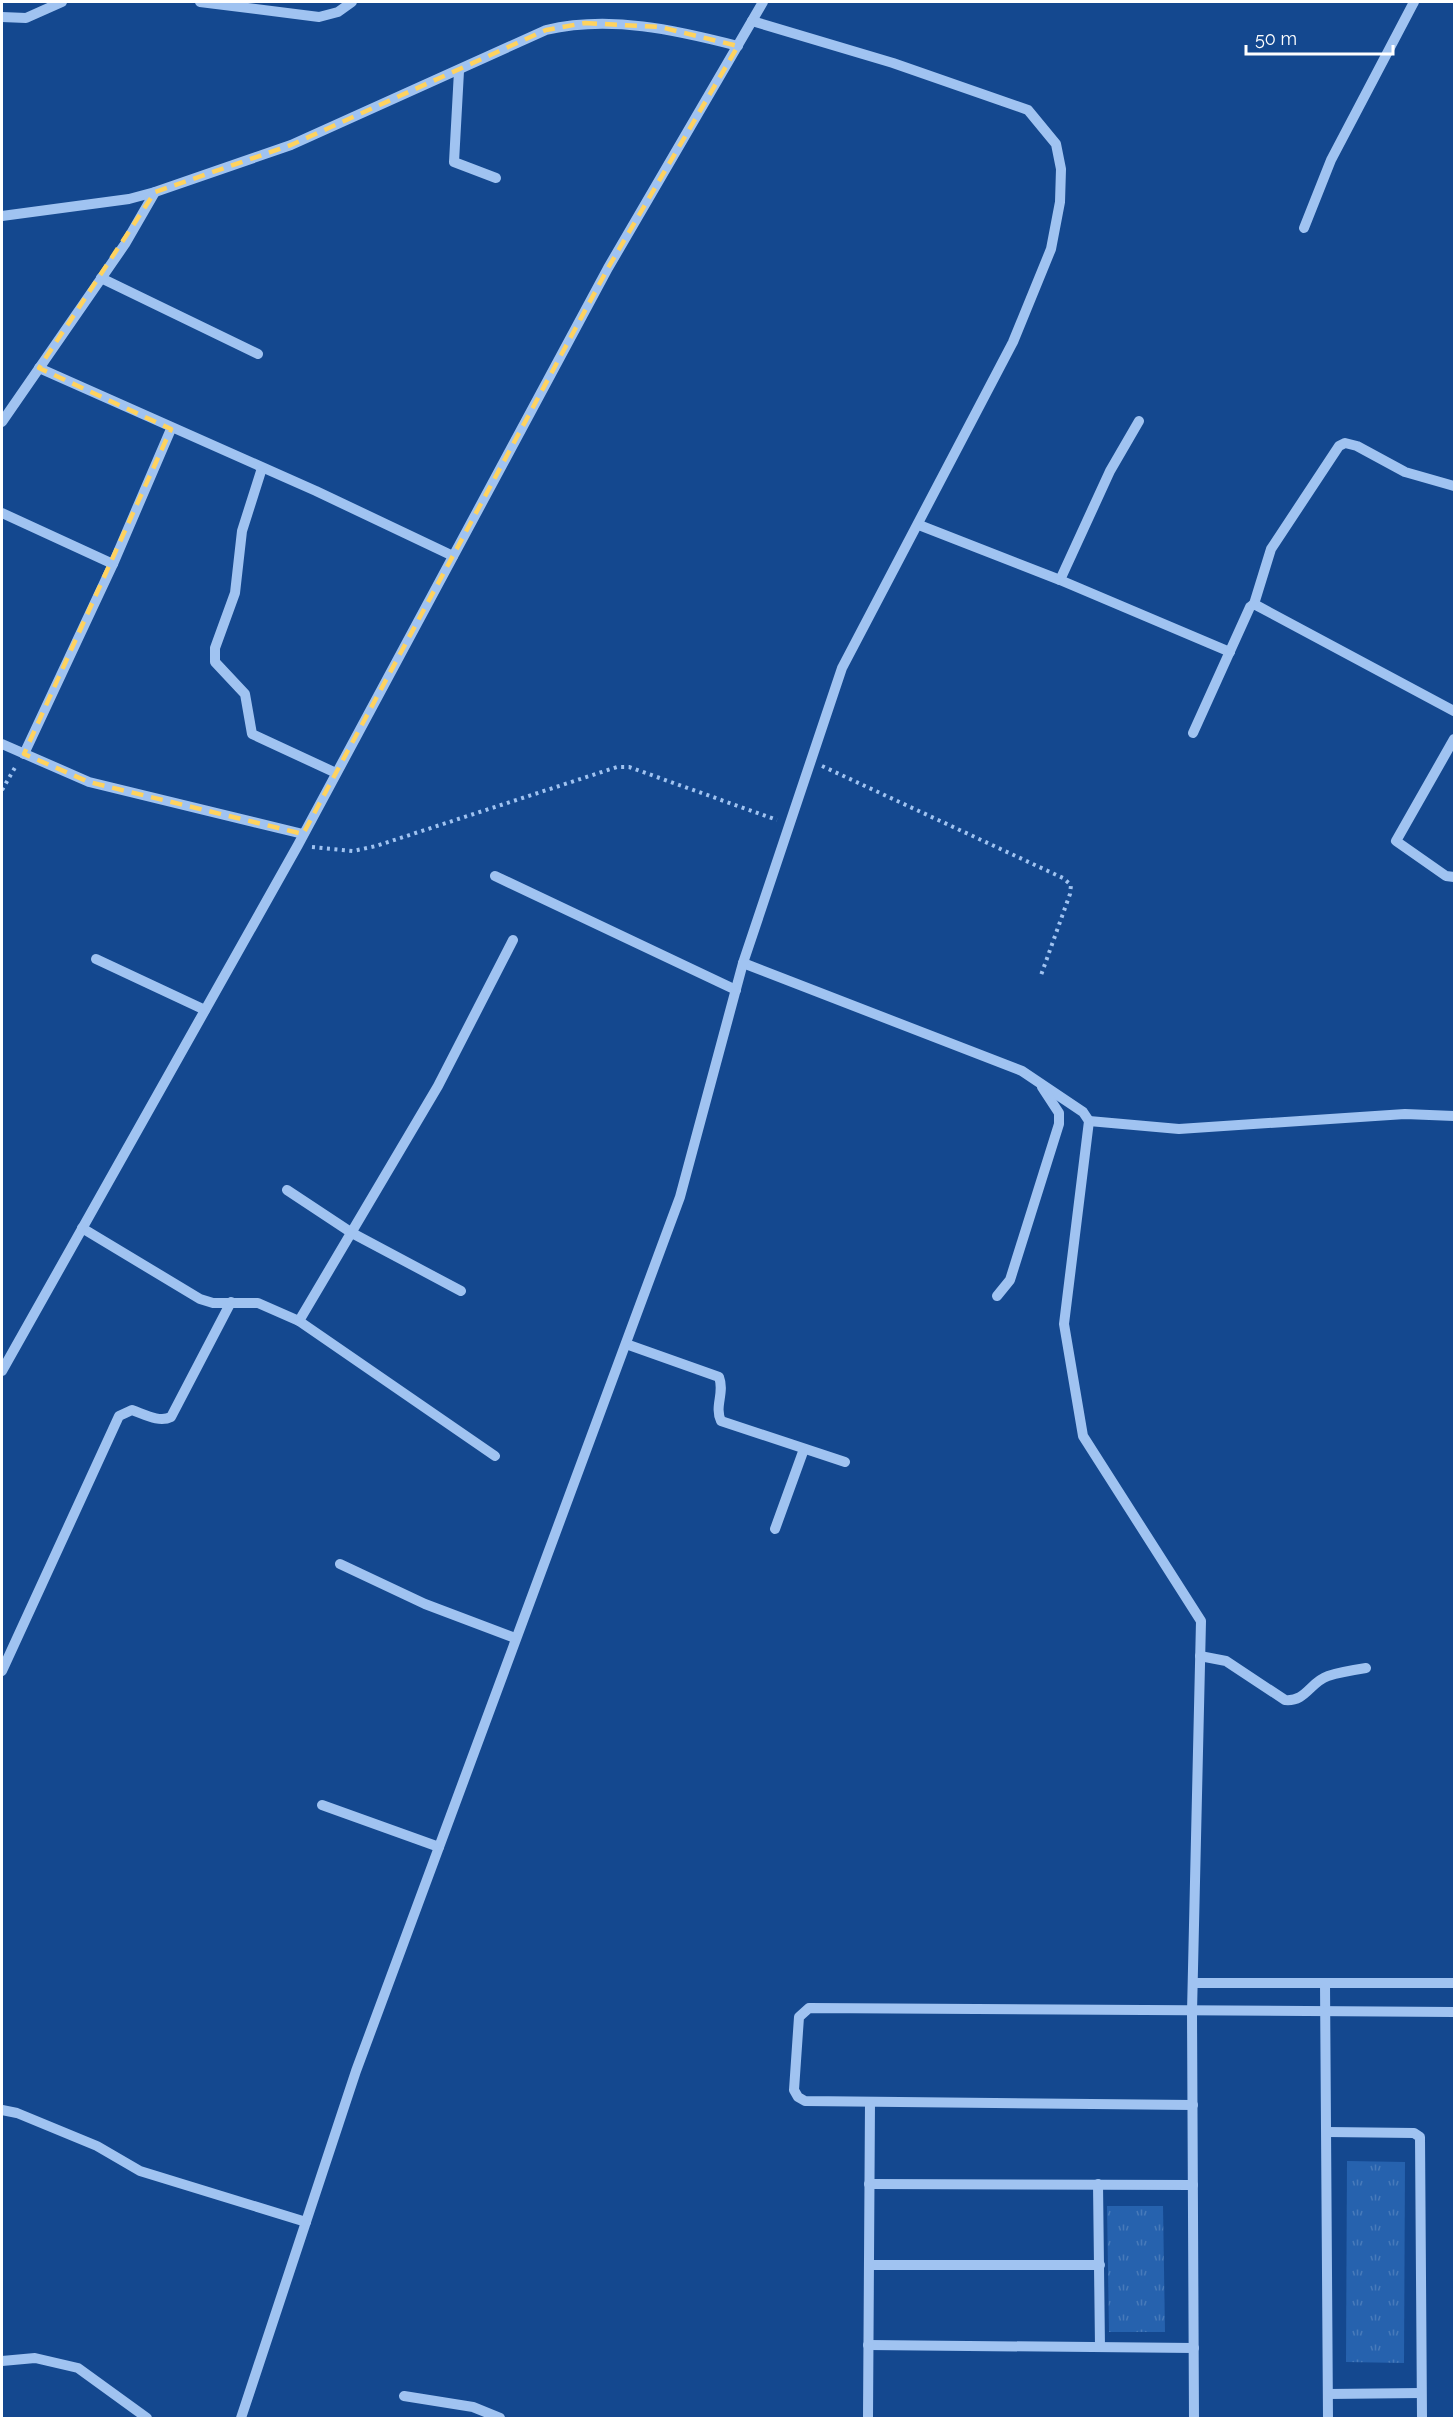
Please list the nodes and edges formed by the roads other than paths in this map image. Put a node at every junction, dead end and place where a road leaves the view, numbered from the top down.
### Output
1 (62, 2) edge
2 (200, 2) edge
3 (352, 2) edge
4 (763, 2) edge
5 (1414, 2) edge
6 (2, 17) edge
7 (752, 21) junction
8 (738, 46) junction
9 (459, 71) junction
10 (496, 178) dead end
11 (155, 192) junction
12 (2, 216) edge
13 (1304, 228) dead end
14 (101, 278) junction
15 (258, 354) dead end
16 (39, 368) junction
17 (2, 422) edge
18 (1139, 422) dead end
19 (171, 429) junction
20 (262, 468) junction
21 (1455, 486) edge
22 (2, 513) edge
23 (919, 525) junction
24 (453, 556) junction
25 (113, 564) junction
26 (1060, 580) junction
27 (1254, 604) junction
28 (1230, 652) junction
29 (1455, 711) edge
30 (1193, 733) dead end
31 (1455, 739) edge
32 (2, 744) edge
33 (24, 754) junction
34 (336, 772) junction
35 (303, 834) junction
36 (495, 876) dead end
37 (1455, 877) edge
38 (513, 940) dead end
39 (96, 959) dead end
40 (744, 963) junction
41 (736, 990) junction
42 (205, 1010) junction
43 (1039, 1082) junction
44 (1455, 1116) edge
45 (1089, 1121) junction
46 (287, 1190) dead end
47 (82, 1228) junction
48 (352, 1233) junction
49 (460, 1291) dead end
50 (997, 1296) dead end
51 (231, 1302) junction
52 (299, 1321) junction
53 (626, 1344) junction
54 (2, 1371) edge
55 (804, 1449) junction
56 (495, 1456) dead end
57 (845, 1462) dead end
58 (775, 1529) dead end
59 (340, 1564) dead end
60 (515, 1638) junction
61 (1200, 1656) junction
62 (1366, 1668) dead end
63 (2, 1671) edge
64 (322, 1805) dead end
65 (439, 1847) junction
66 (1193, 1983) junction
67 (1325, 1983) junction
68 (1455, 1983) edge
69 (1192, 2012) junction
70 (1327, 2012) junction
71 (1455, 2012) edge
72 (870, 2102) junction
73 (1193, 2105) junction
74 (2, 2110) edge
75 (1328, 2132) junction
76 (870, 2184) junction
77 (1098, 2184) junction
78 (1193, 2185) junction
79 (306, 2223) junction
80 (869, 2265) junction
81 (1100, 2265) junction
82 (868, 2345) junction
83 (1100, 2347) junction
84 (1194, 2348) junction
85 (2, 2361) edge
86 (1421, 2393) junction
87 (1328, 2394) junction
88 (404, 2396) dead end
89 (147, 2418) edge
90 (241, 2418) edge
91 (500, 2418) edge
92 (867, 2418) edge
93 (1194, 2418) edge
94 (1328, 2418) edge
95 (1422, 2418) edge

1 - 6 street
2 - 3 street
4 - 7 street
5 - 13 street
7 - 8 street
7 - 23 street
8 - 9 street
8 - 24 street
9 - 10 street
9 - 11 street
11 - 12 street
11 - 14 street
14 - 15 street
14 - 16 street
16 - 17 street
16 - 19 street
18 - 26 street
19 - 20 street
19 - 25 street
20 - 24 street
20 - 34 street
21 - 27 street
22 - 25 street
23 - 26 street
23 - 40 street
24 - 34 street
25 - 33 street
26 - 28 street
27 - 28 street
27 - 29 street
28 - 30 street
31 - 37 street
32 - 33 street
33 - 35 street
34 - 35 street
35 - 42 street
36 - 41 street
38 - 48 street
39 - 42 street
40 - 41 street
40 - 43 street
41 - 53 street
42 - 47 street
43 - 45 street
43 - 50 street
44 - 45 street
45 - 61 street
46 - 48 street
47 - 51 street
47 - 54 street
48 - 49 street
48 - 52 street
51 - 52 street
51 - 63 street
52 - 56 street
53 - 55 street
53 - 60 street
55 - 57 street
55 - 58 street
59 - 60 street
60 - 65 street
61 - 62 street
61 - 66 street
64 - 65 street
65 - 79 street
66 - 67 street
66 - 69 street
67 - 68 street
67 - 70 street
69 - 70 street
69 - 72 street
69 - 73 street
70 - 71 street
70 - 75 street
72 - 73 street
72 - 76 street
73 - 78 street
74 - 79 street
75 - 86 street
75 - 87 street
76 - 77 street
76 - 80 street
77 - 78 street
77 - 81 street
78 - 84 street
79 - 90 street
80 - 81 street
80 - 82 street
81 - 83 street
82 - 83 street
82 - 92 street
83 - 84 street
84 - 93 street
85 - 89 street
86 - 87 street
86 - 95 street
87 - 94 street
88 - 91 street

